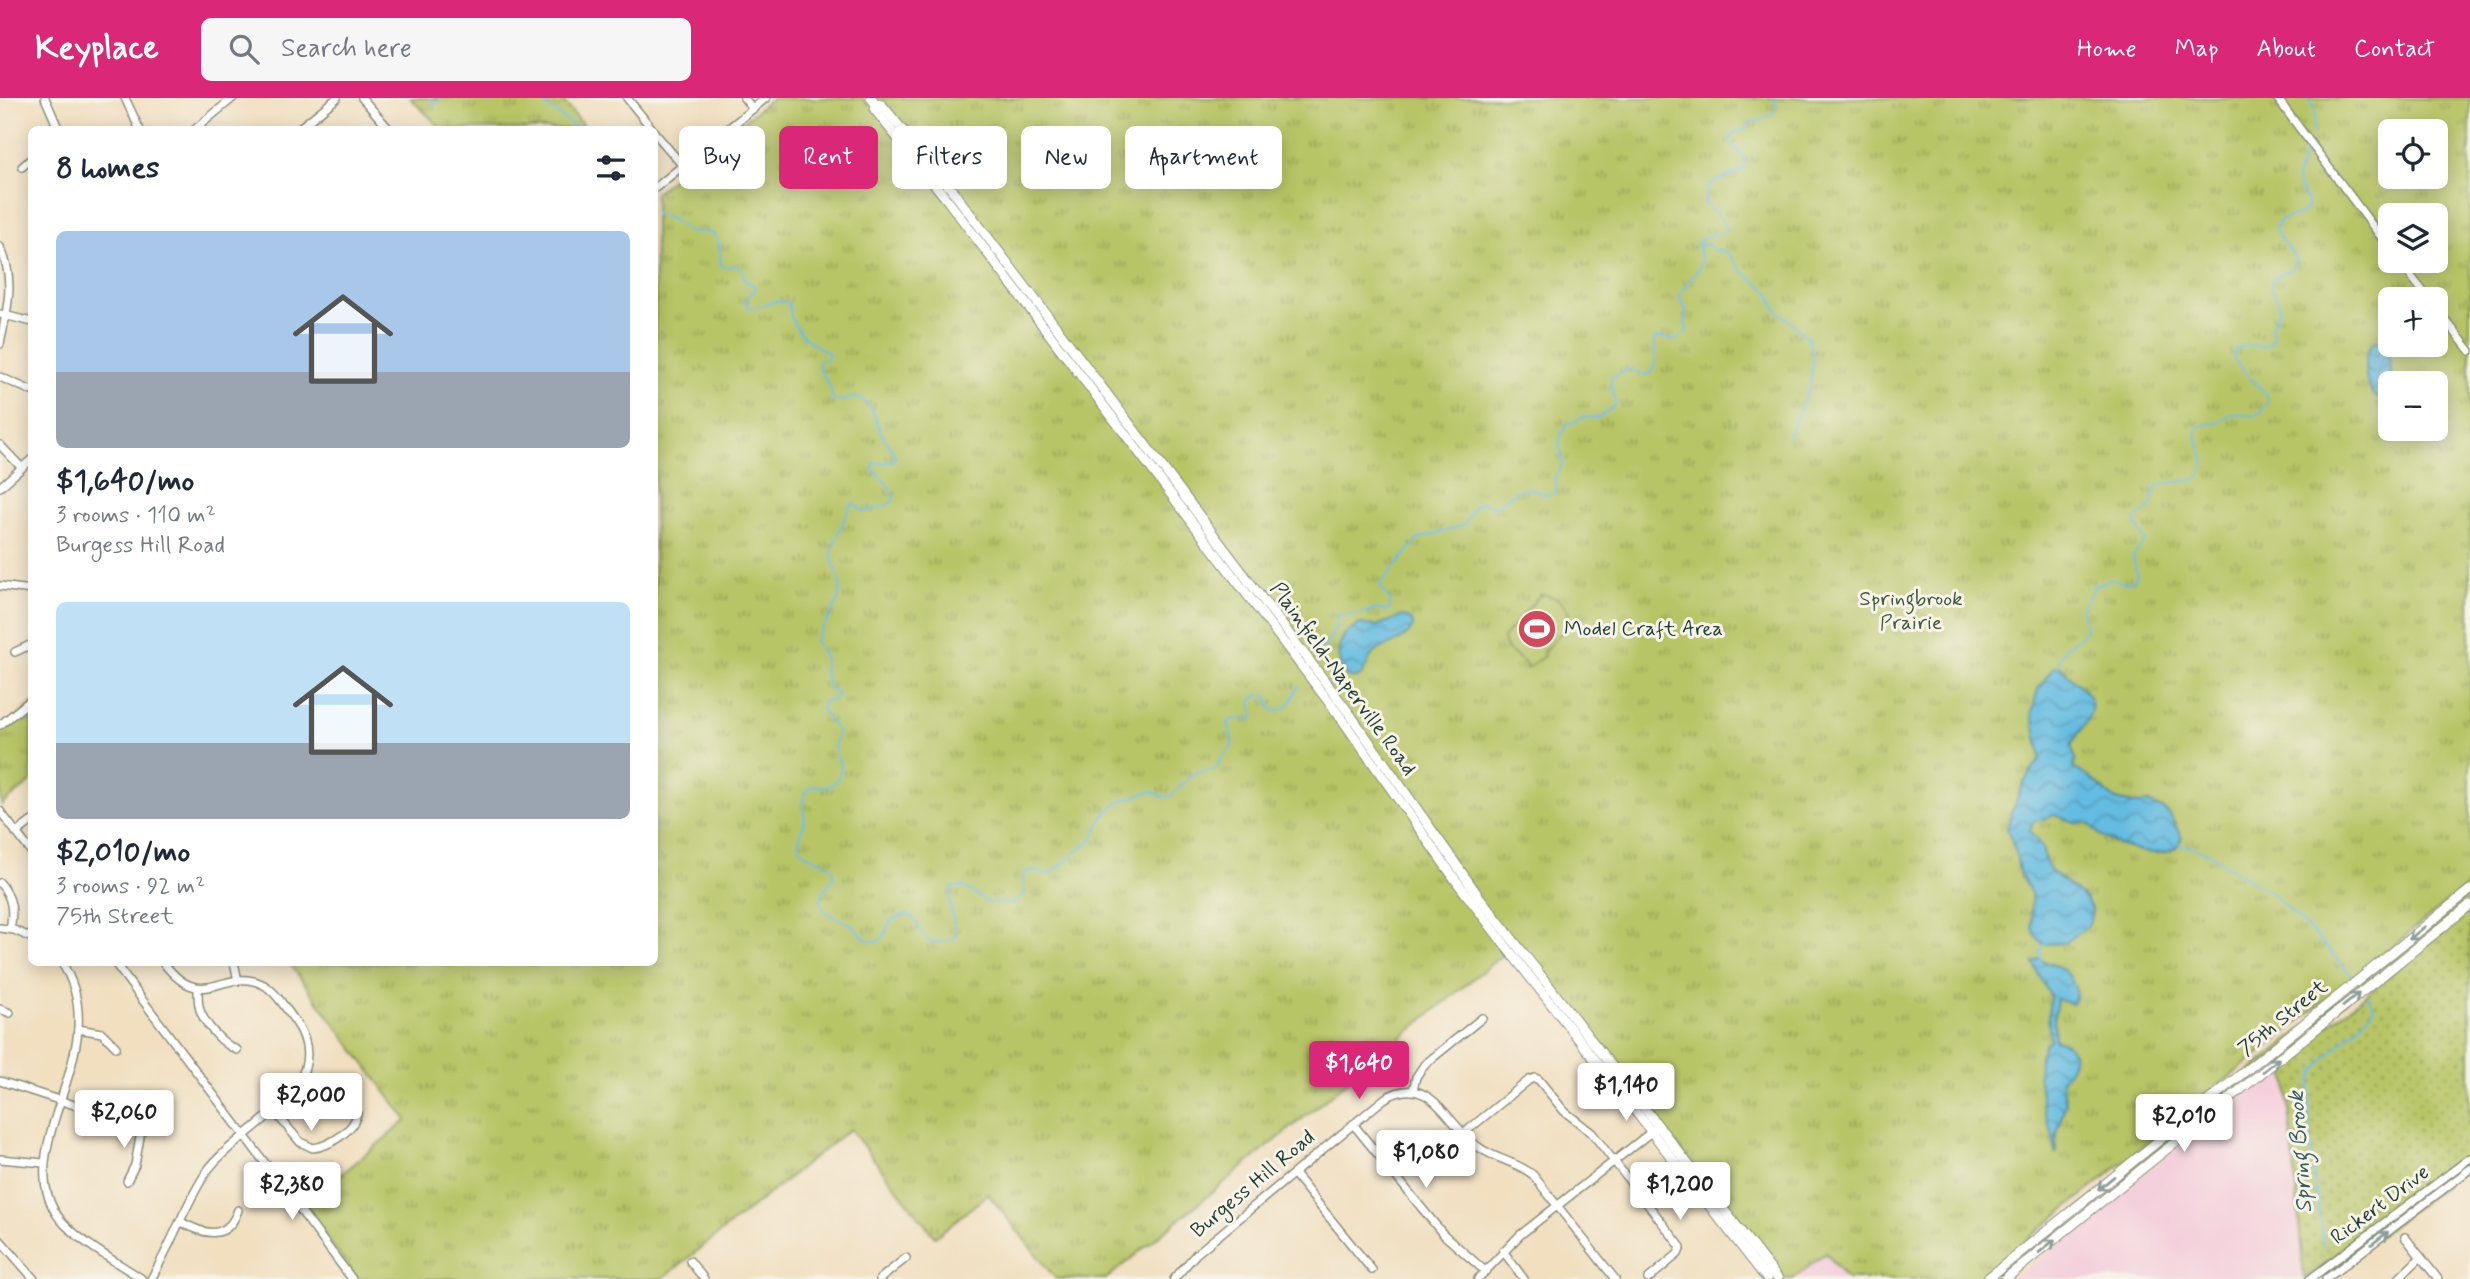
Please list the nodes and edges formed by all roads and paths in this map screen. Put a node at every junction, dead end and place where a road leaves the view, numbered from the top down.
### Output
1 (45, 98) edge
2 (125, 98) edge
3 (233, 98) edge
4 (337, 98) edge
5 (362, 98) edge
6 (627, 98) edge
7 (744, 98) edge
8 (766, 98) edge
9 (2277, 98) edge
10 (873, 101) edge
11 (753, 109) junction
12 (57, 126) edge
13 (137, 126) edge
14 (199, 126) edge
15 (302, 126) edge
16 (387, 126) edge
17 (650, 126) edge
18 (732, 126) edge
19 (658, 136) edge
20 (679, 161) edge
21 (28, 163) edge
22 (23, 167) dead end
23 (679, 169) edge
24 (658, 186) edge
25 (2378, 233) edge
26 (0, 247) edge
27 (2409, 273) edge
28 (2420, 287) edge
29 (3, 315) edge
30 (28, 321) edge
31 (2448, 323) edge
32 (0, 344) edge
33 (2470, 351) edge
34 (0, 377) edge
35 (28, 389) edge
36 (0, 445) edge
37 (28, 462) edge
38 (21, 467) junction
39 (0, 486) edge
40 (0, 586) edge
41 (28, 590) edge
42 (28, 646) edge
43 (15, 652) dead end
44 (28, 702) edge
45 (0, 725) edge
46 (0, 811) edge
47 (28, 824) edge
48 (16, 833) junction
49 (28, 848) edge
50 (0, 883) edge
51 (2470, 890) edge
52 (2470, 905) edge
53 (0, 928) edge
54 (10, 929) junction
55 (28, 936) edge
56 (63, 966) edge
57 (117, 966) edge
58 (166, 966) edge
59 (235, 966) edge
60 (238, 981) junction
61 (198, 988) junction
62 (0, 1009) edge
63 (10, 1013) dead end
64 (1482, 1018) dead end
65 (78, 1029) junction
66 (117, 1047) dead end
67 (237, 1050) dead end
68 (0, 1081) edge
69 (1413, 1090) junction
70 (62, 1100) junction
71 (275, 1112) junction
72 (357, 1112) dead end
73 (166, 1115) dead end
74 (1353, 1124) junction
75 (142, 1126) junction
76 (1655, 1129) junction
77 (1463, 1134) junction
78 (244, 1135) junction
79 (2470, 1158) edge
80 (0, 1159) edge
81 (1613, 1161) junction
82 (44, 1163) junction
83 (2470, 1170) edge
84 (1294, 1174) junction
85 (127, 1181) dead end
86 (1557, 1205) junction
87 (238, 1210) dead end
88 (181, 1222) junction
89 (2404, 1237) dead end
90 (0, 1240) edge
91 (1503, 1251) junction
92 (2421, 1257) junction
93 (906, 1258) dead end
94 (690, 1261) dead end
95 (1372, 1270) dead end
96 (1485, 1271) junction
97 (34, 1279) edge
98 (142, 1279) edge
99 (151, 1279) edge
100 (352, 1279) edge
101 (704, 1279) edge
102 (880, 1279) edge
103 (1174, 1279) edge
104 (1478, 1279) edge
105 (1524, 1279) edge
106 (1615, 1279) edge
107 (1648, 1279) edge
108 (1767, 1279) edge
109 (1778, 1279) edge
110 (1987, 1279) edge
111 (2005, 1279) edge
112 (2311, 1279) edge
113 (2326, 1279) edge
114 (2398, 1279) edge
115 (2438, 1279) edge

1 - 12 street
2 - 13 street
3 - 14 street
4 - 15 street
5 - 16 street
6 - 17 street
7 - 11 street
8 - 11 street
9 - 25 street
10 - 76 main road, Plainfield-Naperville Road
11 - 18 street
19 - 20 street
21 - 22 street
23 - 24 street
26 - 29 street
27 - 28 street
29 - 30 street
29 - 32 street
31 - 33 street
34 - 35 street
36 - 38 street
37 - 38 street
38 - 39 street
40 - 41 street
42 - 43 street
44 - 45 street
46 - 48 street
47 - 48 street
48 - 49 street
50 - 54 street
51 -> 110 main road, 75th Street
111 -> 52 main road, 75th Street
53 - 54 street
54 - 55 street
56 - 65 street
57 - 78 street
58 - 61 street
59 - 60 street
60 - 61 street
60 - 71 street
61 - 67 street
62 - 63 street
64 - 69 street
65 - 66 street
65 - 70 street
68 - 70 street
69 - 74 street, Burgess Hill Road
69 - 77 street
70 - 75 street
70 - 82 street
71 - 72 street
71 - 78 street
73 - 75 street
74 - 84 street, Burgess Hill Road
74 - 96 street
75 - 85 street
76 - 81 street
76 - 108 main road, Plainfield-Naperville Road
76 - 109 main road, Plainfield-Naperville Road
77 - 81 street
77 - 86 street
78 - 88 street
78 - 100 street
79 - 112 street, Rickert Drive
80 - 82 street
81 - 86 street
81 - 107 street
82 - 98 street
113 -> 83 street, Rickert Drive
84 - 95 street
84 - 103 street, Burgess Hill Road
86 - 91 street
86 - 106 street
87 - 88 street
88 - 99 street
89 - 92 street
90 - 97 street
91 - 96 street
91 - 105 street
92 - 114 street
92 - 115 street
93 - 102 street
94 - 101 street
96 - 104 street

